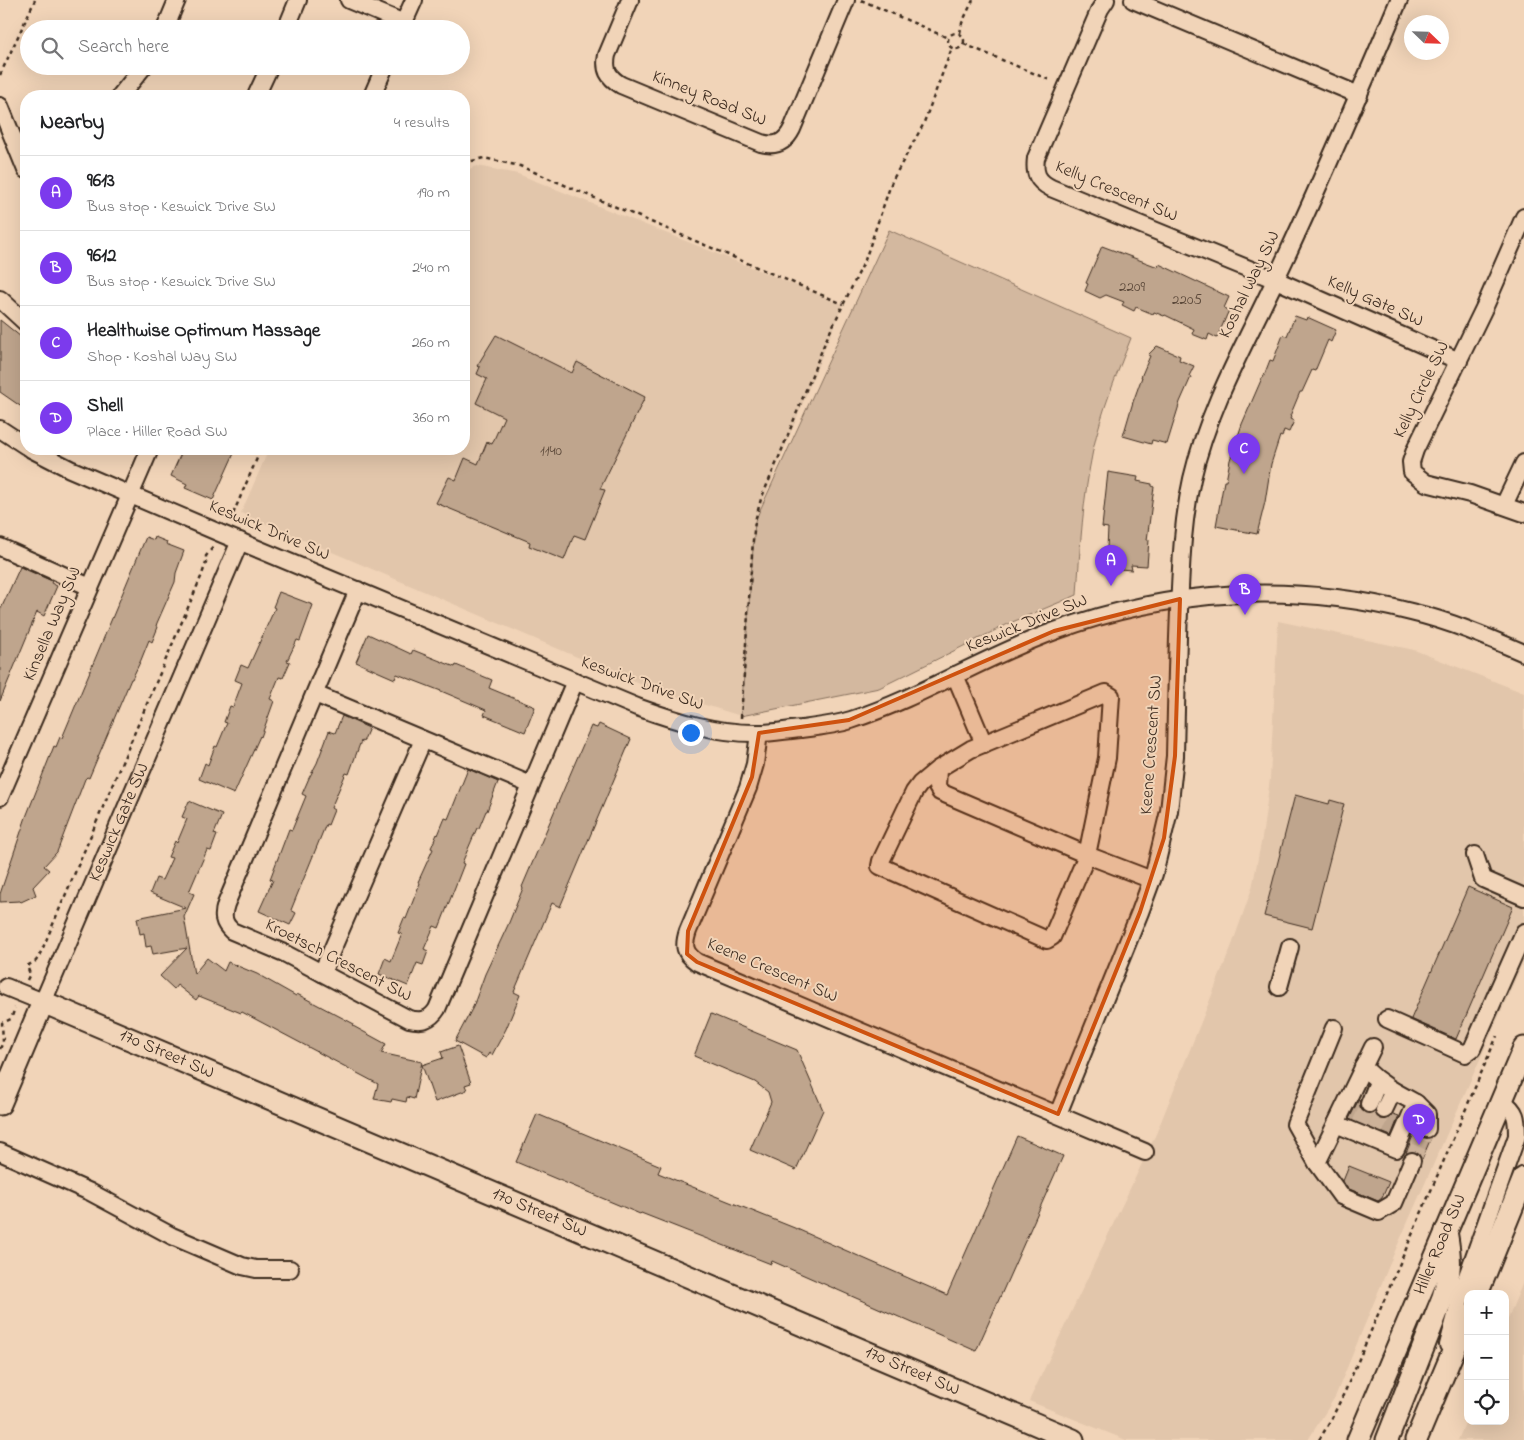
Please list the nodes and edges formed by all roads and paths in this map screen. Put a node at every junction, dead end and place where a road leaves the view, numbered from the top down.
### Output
1 (35, 0) edge
2 (177, 0) edge
3 (298, 0) edge
4 (349, 0) edge
5 (414, 0) edge
6 (630, 0) edge
7 (846, 0) edge
8 (861, 0) edge
9 (973, 0) edge
10 (1106, 0) edge
11 (1134, 0) edge
12 (1399, 0) edge
13 (26, 20) edge
14 (169, 20) edge
15 (290, 20) edge
16 (390, 20) edge
17 (405, 20) edge
18 (20, 32) edge
19 (960, 33) junction
20 (948, 38) junction
21 (964, 44) junction
22 (952, 48) junction
23 (0, 75) edge
24 (137, 75) edge
25 (266, 75) edge
26 (381, 75) edge
27 (1066, 87) junction
28 (125, 90) edge
29 (259, 90) edge
30 (375, 90) edge
31 (1359, 96) junction
32 (0, 106) edge
33 (20, 155) edge
34 (470, 162) edge
35 (1524, 217) edge
36 (1276, 280) junction
37 (0, 298) edge
38 (843, 304) junction
39 (20, 317) edge
40 (1458, 361) junction
41 (0, 429) edge
42 (20, 442) edge
43 (43, 455) edge
44 (147, 455) edge
45 (258, 455) edge
46 (1524, 463) edge
47 (130, 494) junction
48 (1504, 505) junction
49 (1524, 512) edge
50 (231, 519) dead end
51 (240, 542) junction
52 (0, 547) edge
53 (209, 553) dead end
54 (90, 587) junction
55 (358, 590) junction
56 (1180, 599) junction
57 (1524, 653) edge
58 (955, 675) junction
59 (575, 681) junction
60 (314, 694) junction
61 (738, 732) junction
62 (759, 733) junction
63 (423, 740) junction
64 (984, 744) junction
65 (938, 769) junction
66 (531, 785) junction
67 (0, 797) edge
68 (1087, 855) junction
69 (1475, 856) dead end
70 (1152, 880) junction
71 (1524, 897) edge
72 (1524, 932) edge
73 (1290, 946) dead end
74 (322, 973) junction
75 (30, 974) dead end
76 (6, 987) dead end
77 (1279, 987) dead end
78 (43, 1002) junction
79 (11, 1019) dead end
80 (1387, 1019) dead end
81 (1334, 1028) dead end
82 (1497, 1035) dead end
83 (1374, 1046) dead end
84 (1524, 1048) edge
85 (0, 1049) edge
86 (1363, 1067) junction
87 (1378, 1082) junction
88 (1393, 1092) junction
89 (1501, 1100) junction
90 (1416, 1103) junction
91 (0, 1104) edge
92 (1058, 1114) junction
93 (1336, 1124) junction
94 (1427, 1129) tunnel mouth
95 (0, 1152) edge
96 (1145, 1152) dead end
97 (1412, 1161) tunnel mouth
98 (1317, 1163) junction
99 (1524, 1178) edge
100 (1446, 1231) junction
101 (290, 1269) dead end
102 (1479, 1290) edge
103 (1464, 1326) edge
104 (1436, 1393) junction
105 (1372, 1407) junction
106 (1073, 1440) edge
107 (1319, 1440) edge
108 (1346, 1440) edge
109 (1358, 1440) edge
110 (1387, 1440) edge
111 (1416, 1440) edge

1 - 13 path
2 - 14 street
3 - 15 street
4 - 16 street
5 - 17 street
6 - 7 street, Kinney Road SW
8 - 20 path
9 - 19 path
10 - 27 street, Kelly Crescent SW
11 - 31 street
12 - 31 street, Koshal Way SW
18 - 23 path
19 - 20 path
19 - 21 path
20 - 22 path
21 - 22 path
21 - 27 path
22 - 38 path
24 - 28 street
25 - 29 street
26 - 30 street
27 - 36 street, Kelly Crescent SW
31 - 36 street, Koshal Way SW
32 - 33 street
34 - 38 path
35 - 40 street, Kelly Circle SW
36 - 40 street, Kelly Gate SW
36 - 56 street, Koshal Way SW
37 - 39 street
38 - 61 path
40 - 48 street, Kelly Circle SW
41 - 42 street
43 - 47 street, Keswick Drive SW
44 - 47 street, Kinsella Way SW
45 - 50 path
46 - 48 street
47 - 51 street, Keswick Drive SW
47 - 54 street, Kinsella Way SW
48 - 49 street, Kelly Circle SW
51 - 55 street, Keswick Drive SW
51 - 78 street, Keswick Gate SW
52 - 54 street
53 - 75 path
54 - 67 street, Kinsella Way SW
55 - 59 street, Keswick Drive SW
55 - 60 street, Kroetsch Crescent SW
56 - 57 street, Keswick Drive SW
56 - 58 street, Keswick Drive SW
56 - 70 street, Keene Crescent SW
58 - 62 street, Keswick Drive SW
58 - 64 street
59 - 61 street, Keswick Drive SW
59 - 66 street, Kroetsch Crescent SW
60 - 63 street
60 - 74 street, Kroetsch Crescent SW
61 - 62 street, Keswick Drive SW
62 - 92 street, Keene Crescent SW
63 - 66 street
63 - 74 street
64 - 65 street
64 - 68 street
65 - 68 street
65 - 68 street
66 - 74 street, Kroetsch Crescent SW
68 - 70 street
69 - 71 street
70 - 92 street, Keene Crescent SW
72 - 80 street
73 - 77 street
76 - 78 street, 170 Street SW
78 - 91 main road, Keswick Gate SW
78 - 106 main road, 170 Street SW
79 - 85 path
81 - 98 street
82 - 107 path
83 - 86 street
84 - 89 main road, Hiller Road SW
86 - 87 street
86 - 93 street
87 - 88 street
87 - 88 street
88 - 90 street
89 - 100 main road, Hiller Road SW
89 - 104 street
90 - 93 street
90 - 94 street
92 - 96 street, Keene Crescent SW
93 - 98 street
95 - 101 street
97 - 98 street
99 - 102 main road
100 - 105 main road, Hiller Road SW
100 - 110 main road
103 - 104 main road
104 - 111 main road
105 - 108 main road
105 - 109 main road, Hiller Road SW

